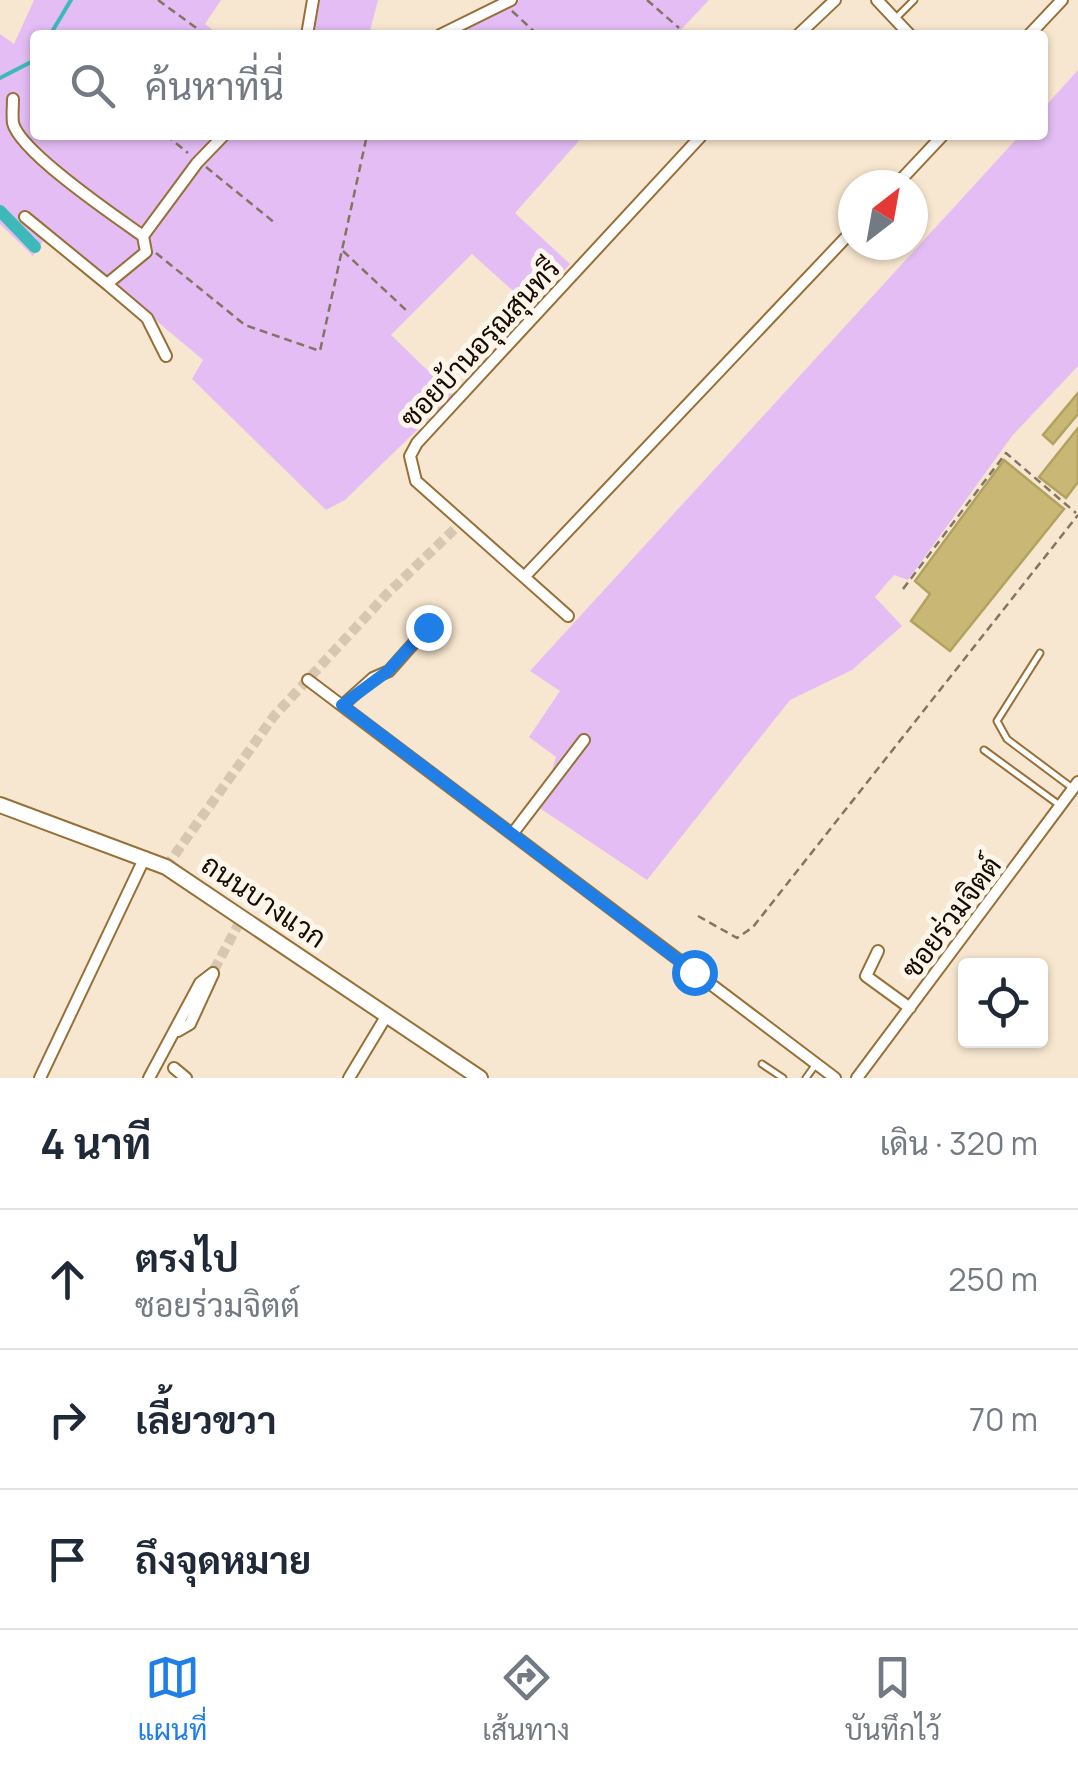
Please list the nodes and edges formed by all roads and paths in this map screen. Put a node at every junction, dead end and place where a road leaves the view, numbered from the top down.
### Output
1 (158, 0) edge
2 (313, 0) edge
3 (648, 0) edge
4 (835, 0) edge
5 (877, 0) edge
6 (914, 0) edge
7 (1062, 0) edge
8 (507, 2) edge
9 (894, 20) junction
10 (679, 28) dead end
11 (199, 30) edge
12 (308, 30) edge
13 (450, 30) edge
14 (533, 30) edge
15 (803, 30) edge
16 (905, 30) edge
17 (1034, 30) edge
18 (13, 99) dead end
19 (172, 140) edge
20 (219, 140) edge
21 (367, 140) edge
22 (697, 140) edge
23 (938, 140) edge
24 (198, 161) junction
25 (910, 170) edge
26 (24, 217) dead end
27 (275, 223) dead end
28 (145, 241) junction
29 (838, 246) edge
30 (342, 250) junction
31 (107, 284) junction
32 (407, 311) dead end
33 (166, 356) dead end
34 (1078, 515) edge
35 (526, 576) junction
36 (903, 589) dead end
37 (568, 616) dead end
38 (428, 627) dead end
39 (1040, 653) dead end
40 (308, 680) dead end
41 (342, 705) junction
42 (584, 740) dead end
43 (984, 750) dead end
44 (1076, 785) edge
45 (0, 805) edge
46 (1061, 806) junction
47 (514, 832) junction
48 (144, 857) junction
49 (698, 916) dead end
50 (878, 951) dead end
51 (214, 971) tunnel mouth
52 (910, 1008) junction
53 (388, 1015) junction
54 (762, 1064) dead end
55 (816, 1064) junction
56 (174, 1068) dead end
57 (40, 1078) edge
58 (149, 1078) edge
59 (186, 1078) edge
60 (348, 1078) edge
61 (480, 1078) edge
62 (783, 1078) edge
63 (806, 1078) edge
64 (835, 1078) edge
65 (857, 1078) edge

1 - 11 path
2 - 12 street
3 - 10 path
4 - 15 street
5 - 9 street
6 - 9 lane
7 - 17 street
8 - 13 street
8 - 14 path
9 - 16 street
18 - 28 street
19 - 24 path
20 - 24 street
21 - 30 path
22 - 35 street, ซอยบ้านอรุณสุนทรี
23 - 25 street
24 - 27 path
24 - 28 street
26 - 31 street
28 - 30 path
28 - 31 street
29 - 35 street
30 - 32 path
31 - 33 street
34 - 36 path
34 - 49 path
35 - 37 street, ซอยบ้านอรุณสุนทรี
38 - 41 street
39 - 44 lane
40 - 41 street
41 - 47 street
42 - 47 street
43 - 46 lane
44 - 46 street, ซอยร่วมจิตต์
45 - 48 main road, ถนนบางแวก
46 - 52 street, ซอยร่วมจิตต์
47 - 55 street
48 - 53 main road, ถนนบางแวก
48 - 57 street
50 - 52 street
51 - 58 street
52 - 65 street, ซอยร่วมจิตต์
53 - 60 street
53 - 61 main road, ถนนบางแวก
54 - 62 lane
55 - 63 lane
55 - 64 street
56 - 59 street

